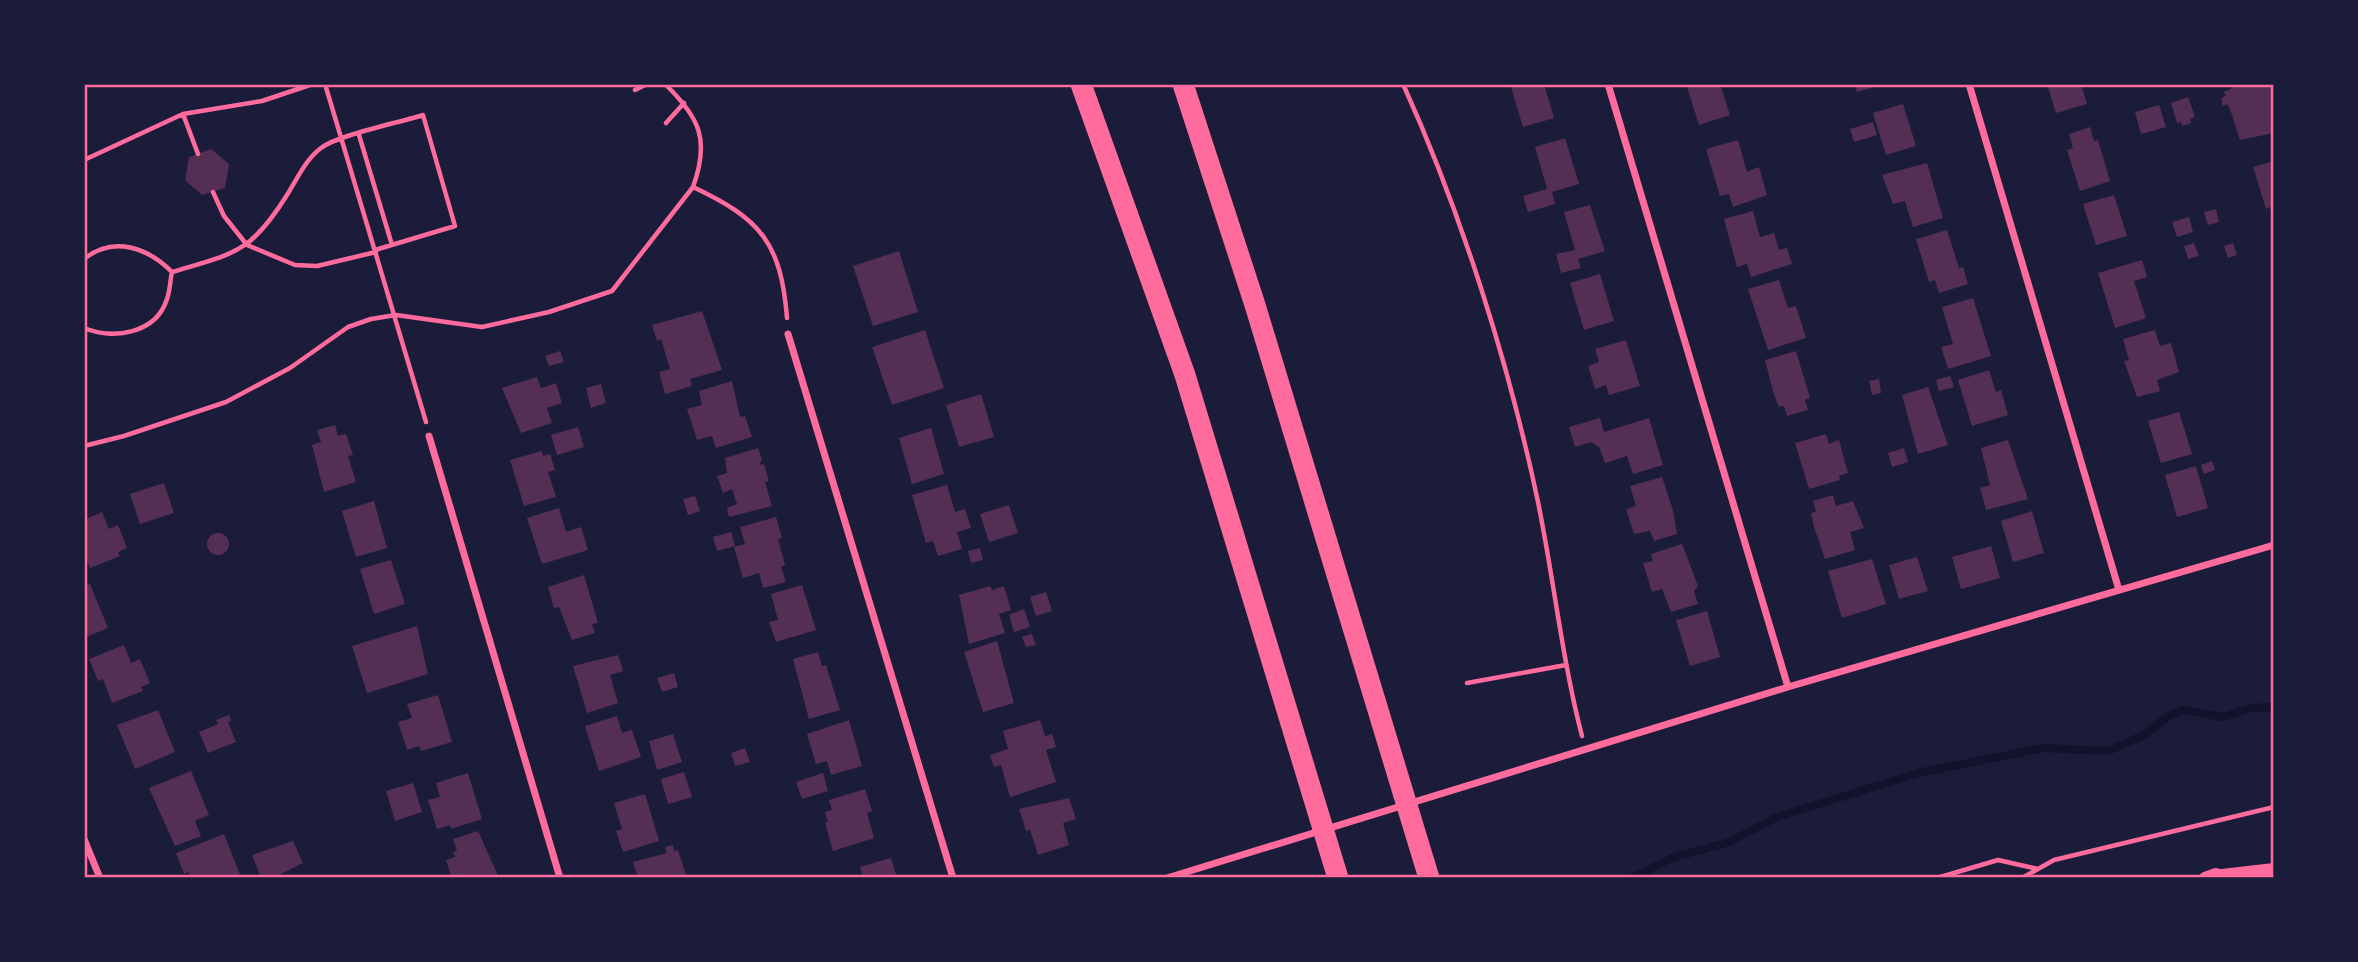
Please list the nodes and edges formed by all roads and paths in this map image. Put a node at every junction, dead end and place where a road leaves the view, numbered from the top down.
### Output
1 (313, 84) edge
2 (325, 84) edge
3 (647, 84) edge
4 (665, 84) edge
5 (1082, 84) edge
6 (1183, 84) edge
7 (1403, 84) edge
8 (1608, 84) edge
9 (1969, 84) edge
10 (635, 90) dead end
11 (684, 102) junction
12 (183, 114) junction
13 (666, 123) dead end
14 (359, 135) junction
15 (341, 137) junction
16 (198, 154) dead end
17 (84, 160) edge
18 (693, 187) junction
19 (213, 192) dead end
20 (247, 245) junction
21 (392, 245) junction
22 (375, 251) junction
23 (84, 259) edge
24 (172, 272) junction
25 (396, 315) junction
26 (84, 328) edge
27 (788, 334) joint
28 (429, 436) joint
29 (84, 446) edge
30 (2274, 545) edge
31 (2119, 590) junction
32 (1566, 665) junction
33 (1467, 683) dead end
34 (1788, 687) junction
35 (1586, 751) junction
36 (2274, 807) edge
37 (84, 839) edge
38 (2038, 869) junction
39 (2274, 869) edge
40 (2225, 877) edge
41 (100, 878) edge
42 (560, 878) edge
43 (953, 878) edge
44 (1167, 878) edge
45 (1338, 878) edge
46 (1429, 878) edge
47 (1937, 878) edge
48 (2022, 878) edge
49 (2205, 878) edge

1 - 12 path
2 - 15 path
3 - 10 path
4 - 11 path
5 - 45 highway
6 - 46 highway
7 - 32 path
8 - 34 street
9 - 31 street
11 - 13 path
11 - 18 path
12 - 16 path
12 - 17 path
14 - 15 path
14 - 21 path
14 - 21 path
15 - 20 path
15 - 22 path
18 - 25 path
18 - 27 path
19 - 20 path
20 - 22 path
20 - 24 path
21 - 22 path
22 - 25 path
23 - 24 path
24 - 26 path
25 - 28 path
25 - 29 path
27 - 43 street
28 - 42 street
30 - 31 street
31 - 34 street
32 - 33 path
32 - 35 path
34 - 35 street
35 - 44 street
36 - 38 path
37 - 41 street
38 - 47 path
38 - 48 path
39 - 40 street
40 - 49 street

